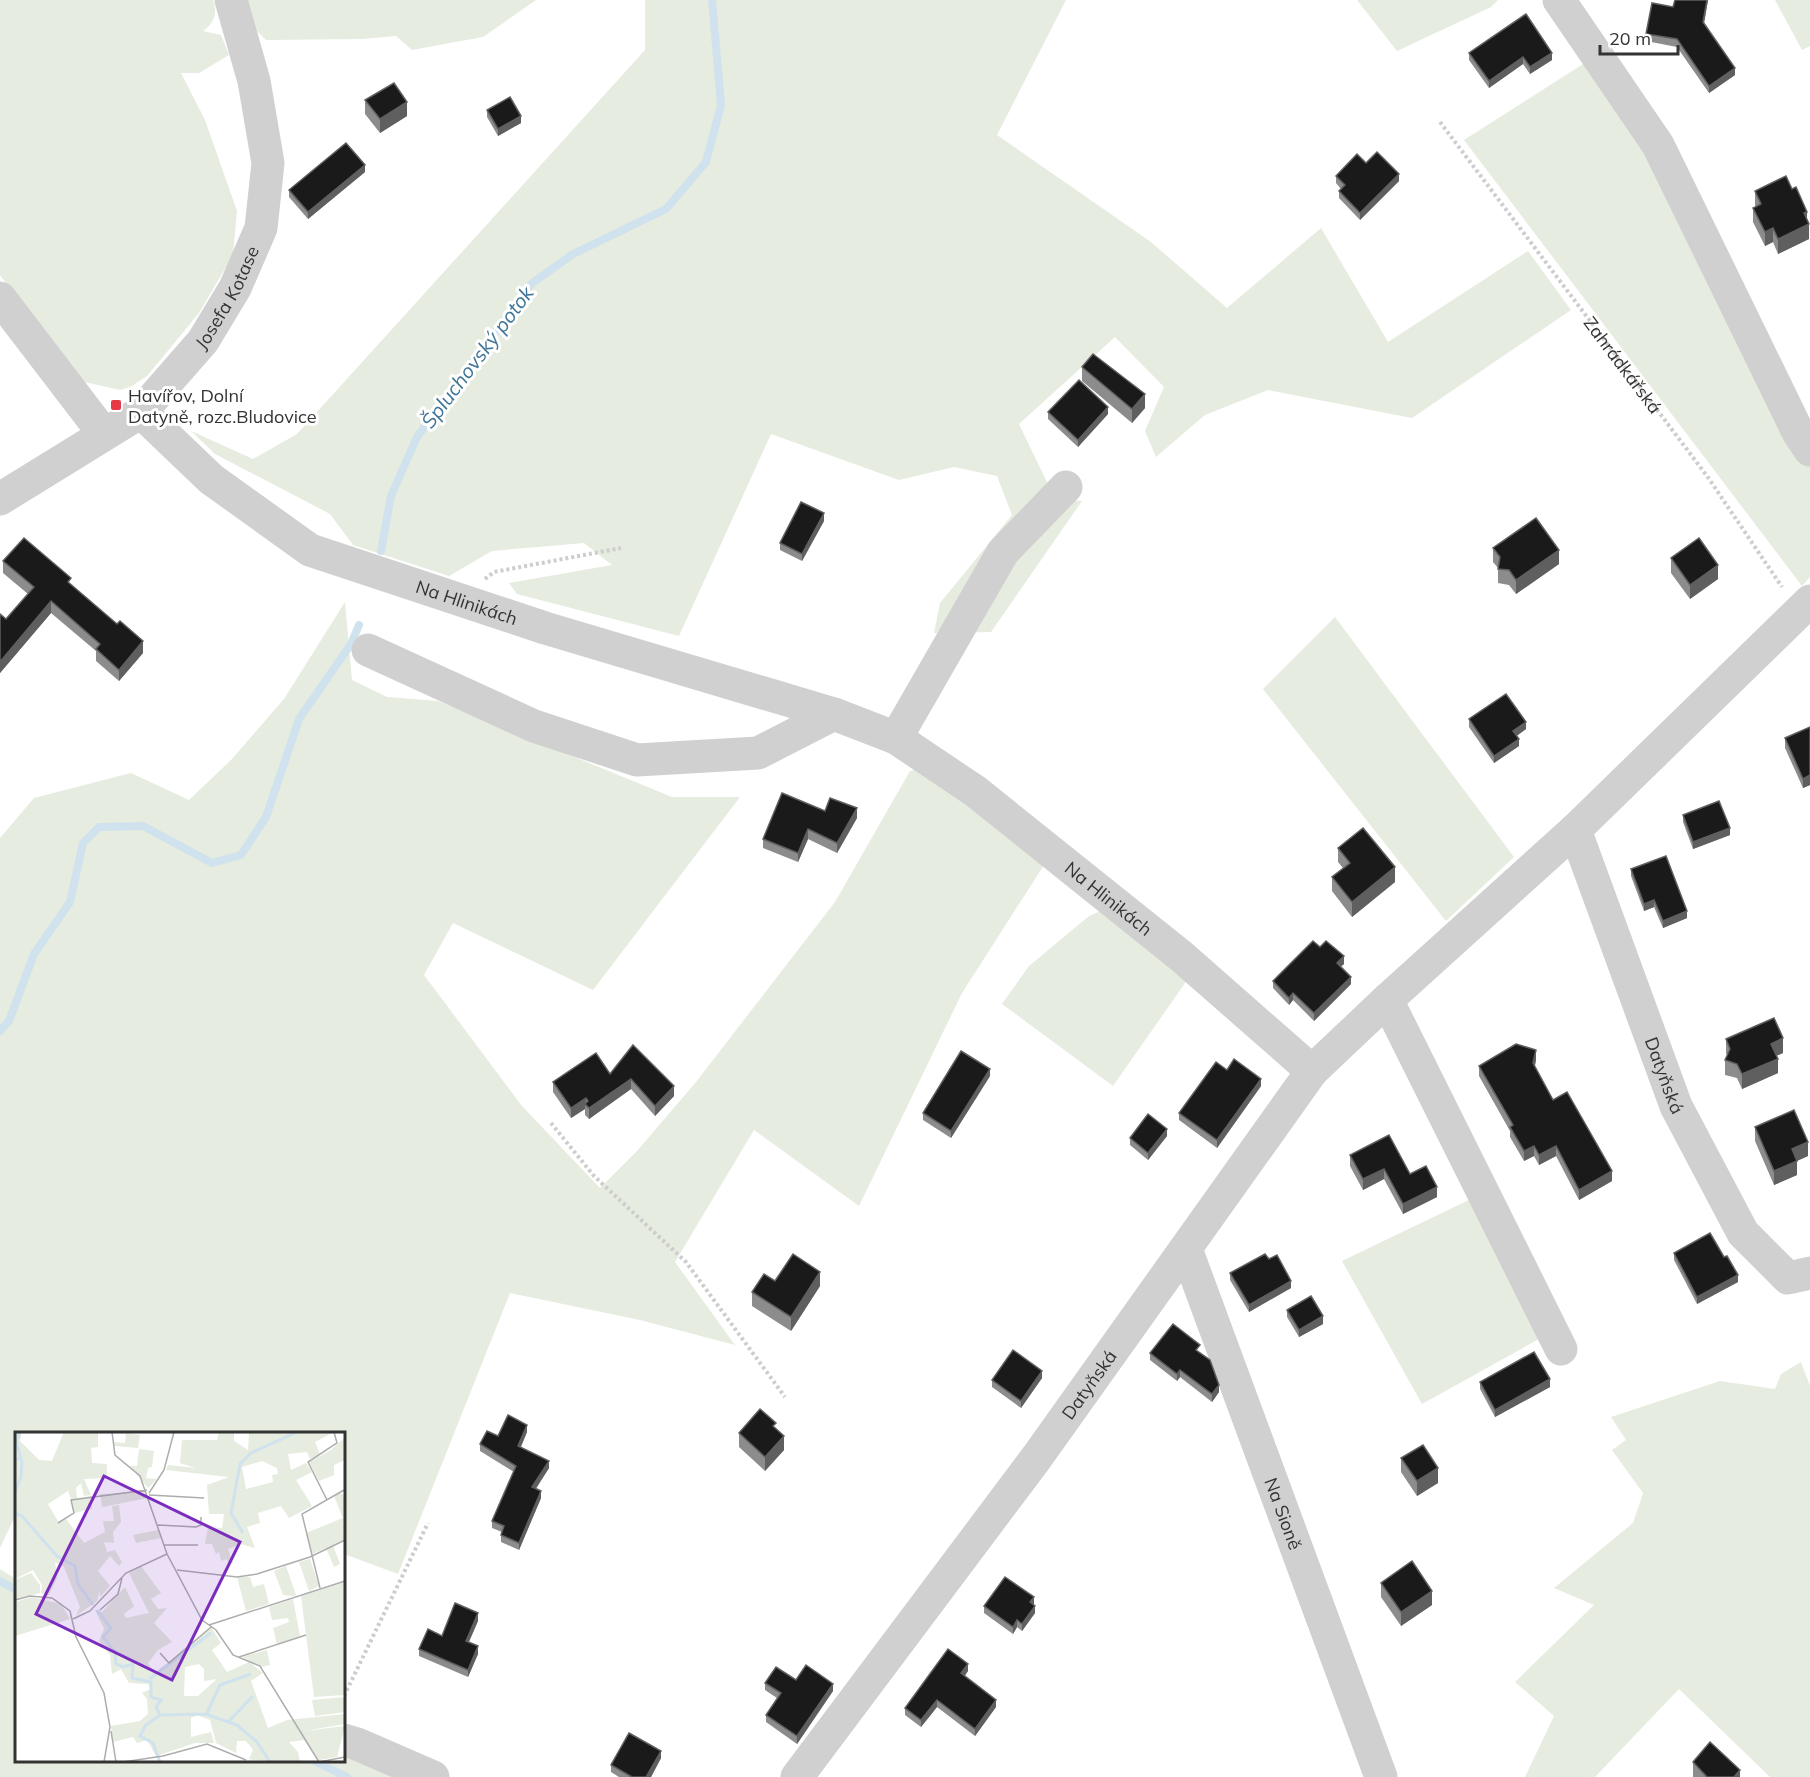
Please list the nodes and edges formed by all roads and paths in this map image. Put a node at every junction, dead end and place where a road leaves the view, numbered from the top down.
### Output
1 (231, 0) edge
2 (1559, 0) edge
3 (1440, 122) dead end
4 (0, 298) edge
5 (141, 411) junction
6 (104, 434) junction
7 (1810, 450) edge
8 (1066, 487) dead end
9 (0, 499) edge
10 (621, 548) dead end
11 (457, 598) junction
12 (1805, 607) edge
13 (368, 650) dead end
14 (834, 714) junction
15 (896, 738) junction
16 (1575, 830) junction
17 (1388, 1000) junction
18 (1312, 1071) junction
19 (551, 1123) dead end
20 (1185, 1249) junction
21 (1810, 1273) edge
22 (1561, 1349) dead end
23 (785, 1397) dead end
24 (428, 1523) dead end
25 (345, 1694) edge
26 (345, 1740) edge
27 (433, 1777) edge
28 (797, 1777) edge
29 (1381, 1777) edge

1 - 5 street, Josefa Kotase
2 - 7 street
3 - 12 path, Zahrádkářská
4 - 6 street
5 - 6 street, Josefa Kotase
5 - 11 street, Na Hlinikách
6 - 9 street, Josefa Kotase
8 - 15 street
10 - 11 path
11 - 14 street, Na Hlinikách
12 - 16 street, Datyňská
13 - 14 street
14 - 15 street, Na Hlinikách
15 - 18 street, Na Hlinikách
16 - 17 street, Datyňská
16 - 21 street, Datyňská
17 - 18 street, Datyňská
17 - 22 street
18 - 20 street, Datyňská
19 - 23 path
20 - 28 street, Datyňská
20 - 29 street, Na Sioně
24 - 25 path
26 - 27 street

